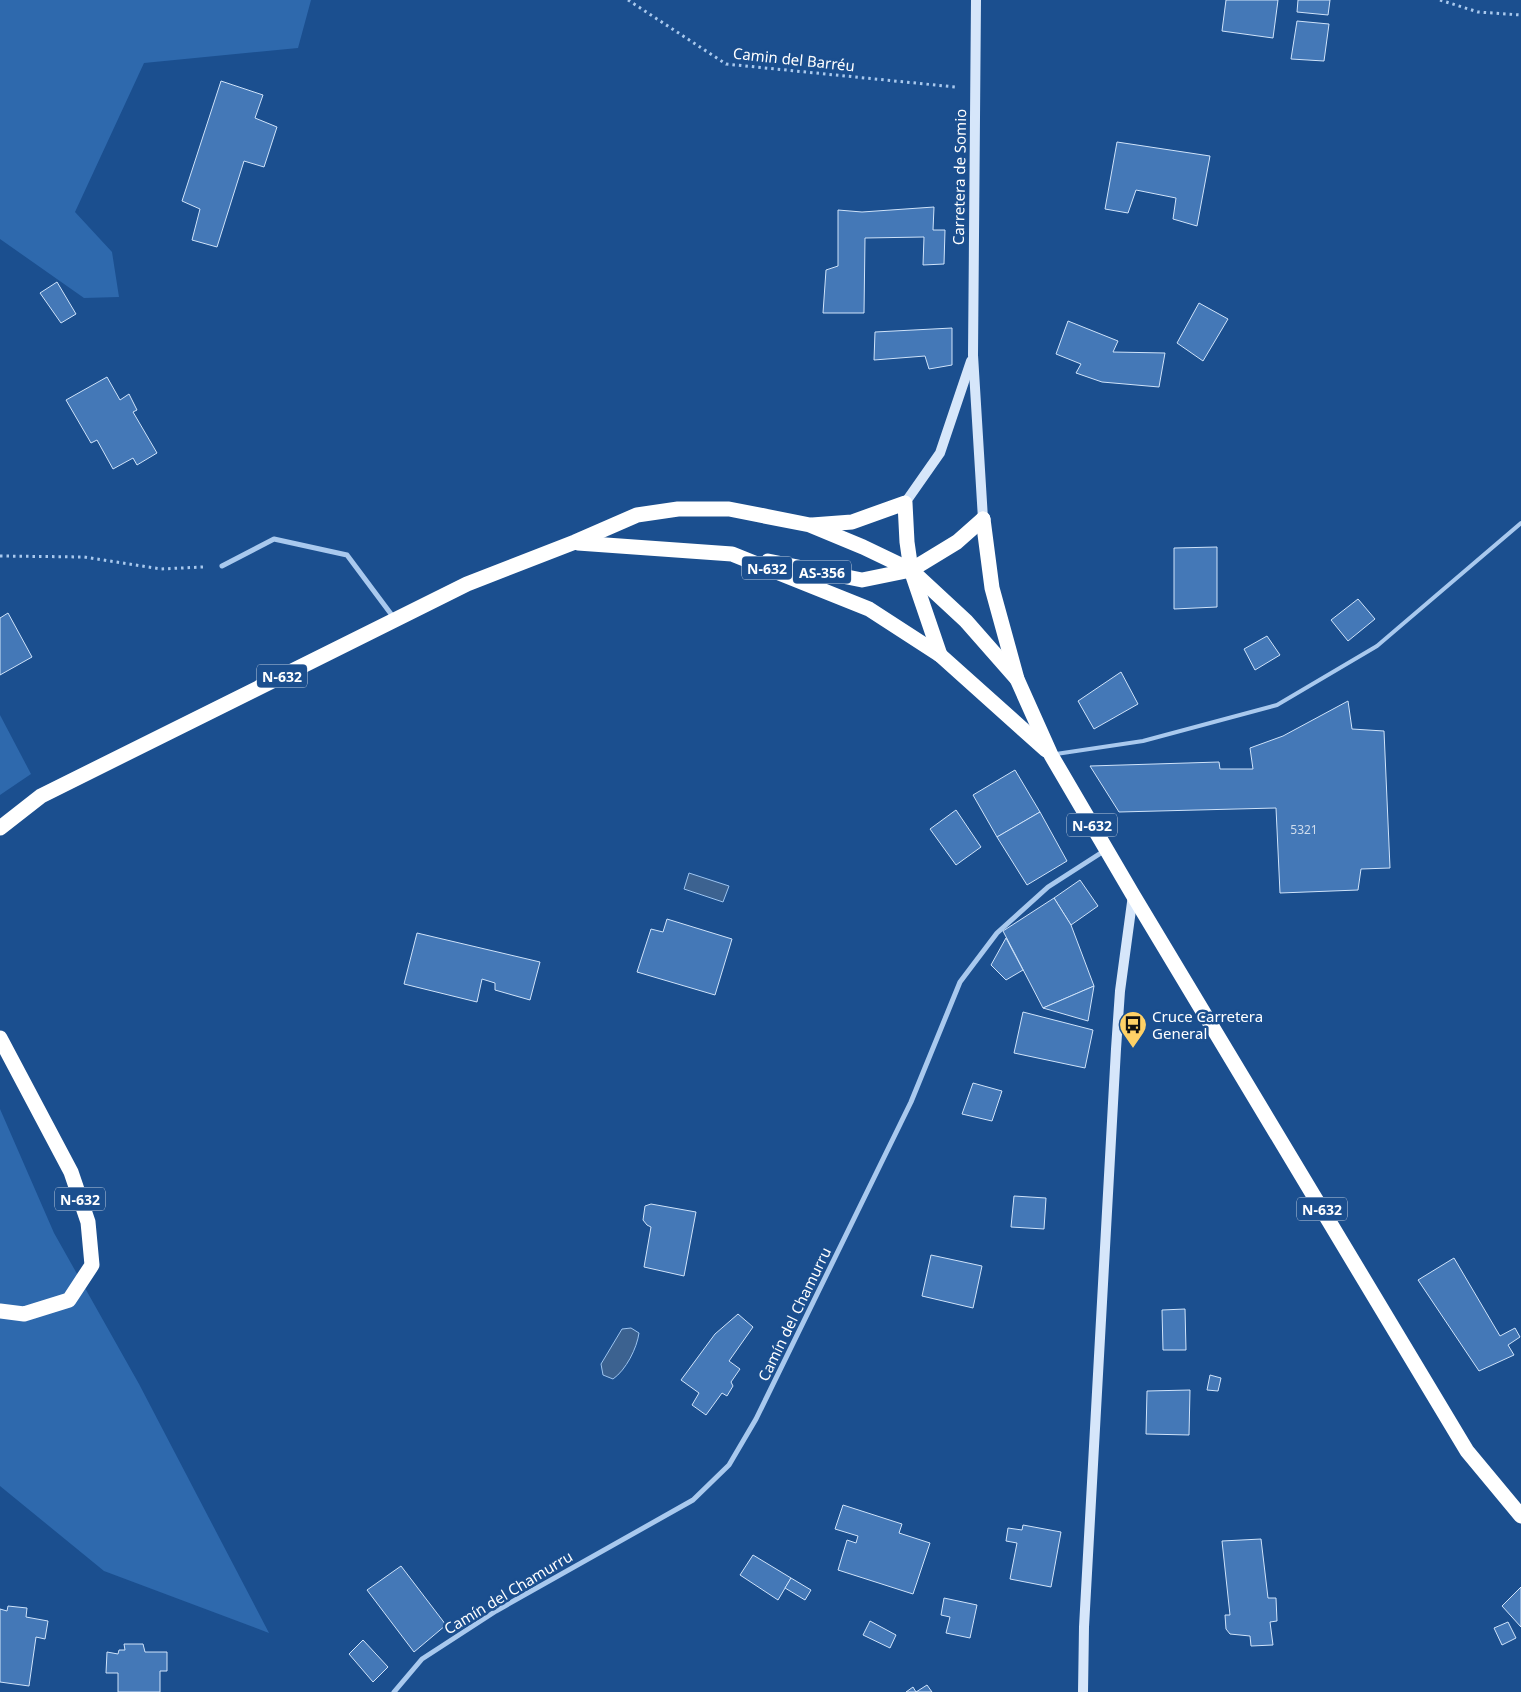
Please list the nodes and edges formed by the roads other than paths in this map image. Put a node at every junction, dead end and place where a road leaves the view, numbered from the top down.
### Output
1 (976, 0) edge
2 (973, 355) junction
3 (905, 503) junction
4 (983, 519) junction
5 (1521, 523) edge
6 (810, 525) junction
7 (575, 542) junction
8 (732, 554) junction
9 (222, 566) road end
10 (911, 570) junction
11 (395, 619) junction
12 (940, 655) junction
13 (1017, 679) junction
14 (1051, 754) junction
15 (0, 828) edge
16 (1107, 849) junction
17 (1133, 895) junction
18 (0, 1038) edge
19 (0, 1311) edge
20 (1521, 1516) edge
21 (394, 1692) edge
22 (1083, 1692) edge

1 - 2 street, Carretera de Somio
2 - 3 street
2 - 4 street
3 - 6 highway
3 - 10 highway
4 - 10 highway, AS-356
4 - 13 highway
5 - 14 lane
6 - 7 highway, N-632
6 - 10 highway, N-632
7 - 8 highway, N-632
7 - 11 highway, N-632
8 - 10 highway, AS-356
8 - 12 highway, N-632
9 - 11 street
10 - 12 highway
10 - 13 highway, N-632
11 - 15 highway, N-632
12 - 14 highway, N-632
13 - 14 highway, N-632
14 - 16 highway, N-632
16 - 17 highway, N-632
16 - 21 street, Camín del Chamurru
17 - 20 highway, N-632
17 - 22 street
18 - 19 highway, N-632

